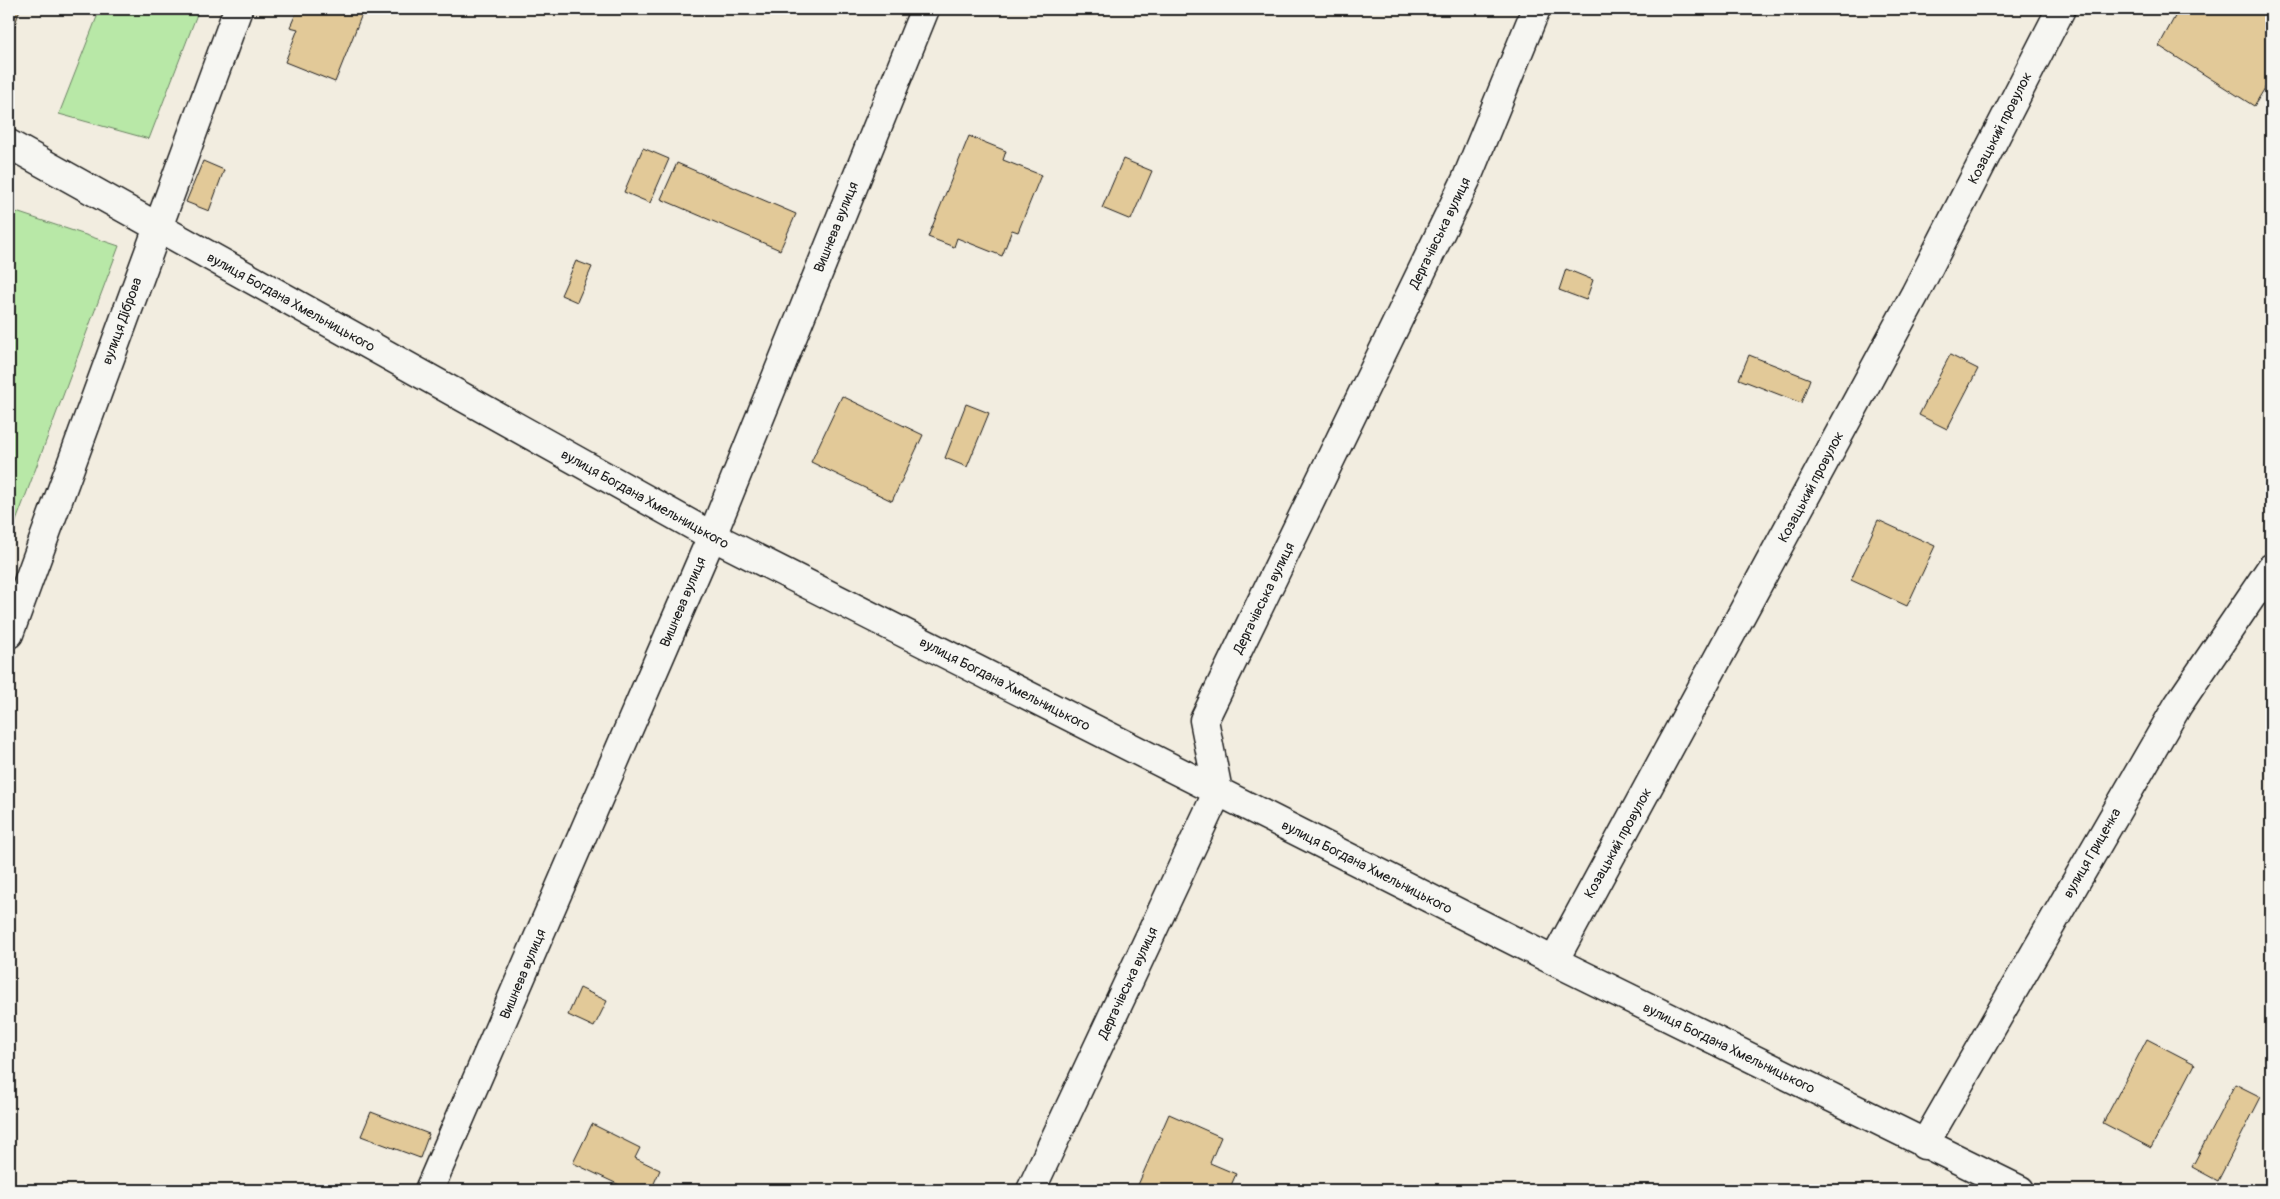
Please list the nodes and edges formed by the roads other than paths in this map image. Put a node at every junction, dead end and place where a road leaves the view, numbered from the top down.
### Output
1 (238, 9) edge
2 (925, 9) edge
3 (1536, 9) edge
4 (2061, 9) edge
5 (9, 144) edge
6 (156, 226) junction
7 (712, 536) junction
8 (2271, 568) edge
9 (9, 634) edge
10 (1218, 791) junction
11 (1554, 961) junction
12 (1924, 1145) junction
13 (1984, 1183) edge
14 (429, 1190) edge
15 (1031, 1190) edge
16 (2020, 1190) edge

1 - 6 street, вулиця Діброва
2 - 7 street, Вишнева вулиця
3 - 10 street, Дергачівська вулиця
4 - 11 street, Козацький провулок
5 - 6 street, вулиця Богдана Хмельницького
6 - 7 street, вулиця Богдана Хмельницького
6 - 9 street, вулиця Діброва
7 - 10 street, вулиця Богдана Хмельницького
7 - 14 street, Вишнева вулиця
8 - 12 street, вулиця Гриценка
10 - 11 street, вулиця Богдана Хмельницького
10 - 15 street, Дергачівська вулиця
11 - 12 street, вулиця Богдана Хмельницького
12 - 13 street, вулиця Богдана Хмельницького
13 - 16 street, вулиця Богдана Хмельницького

